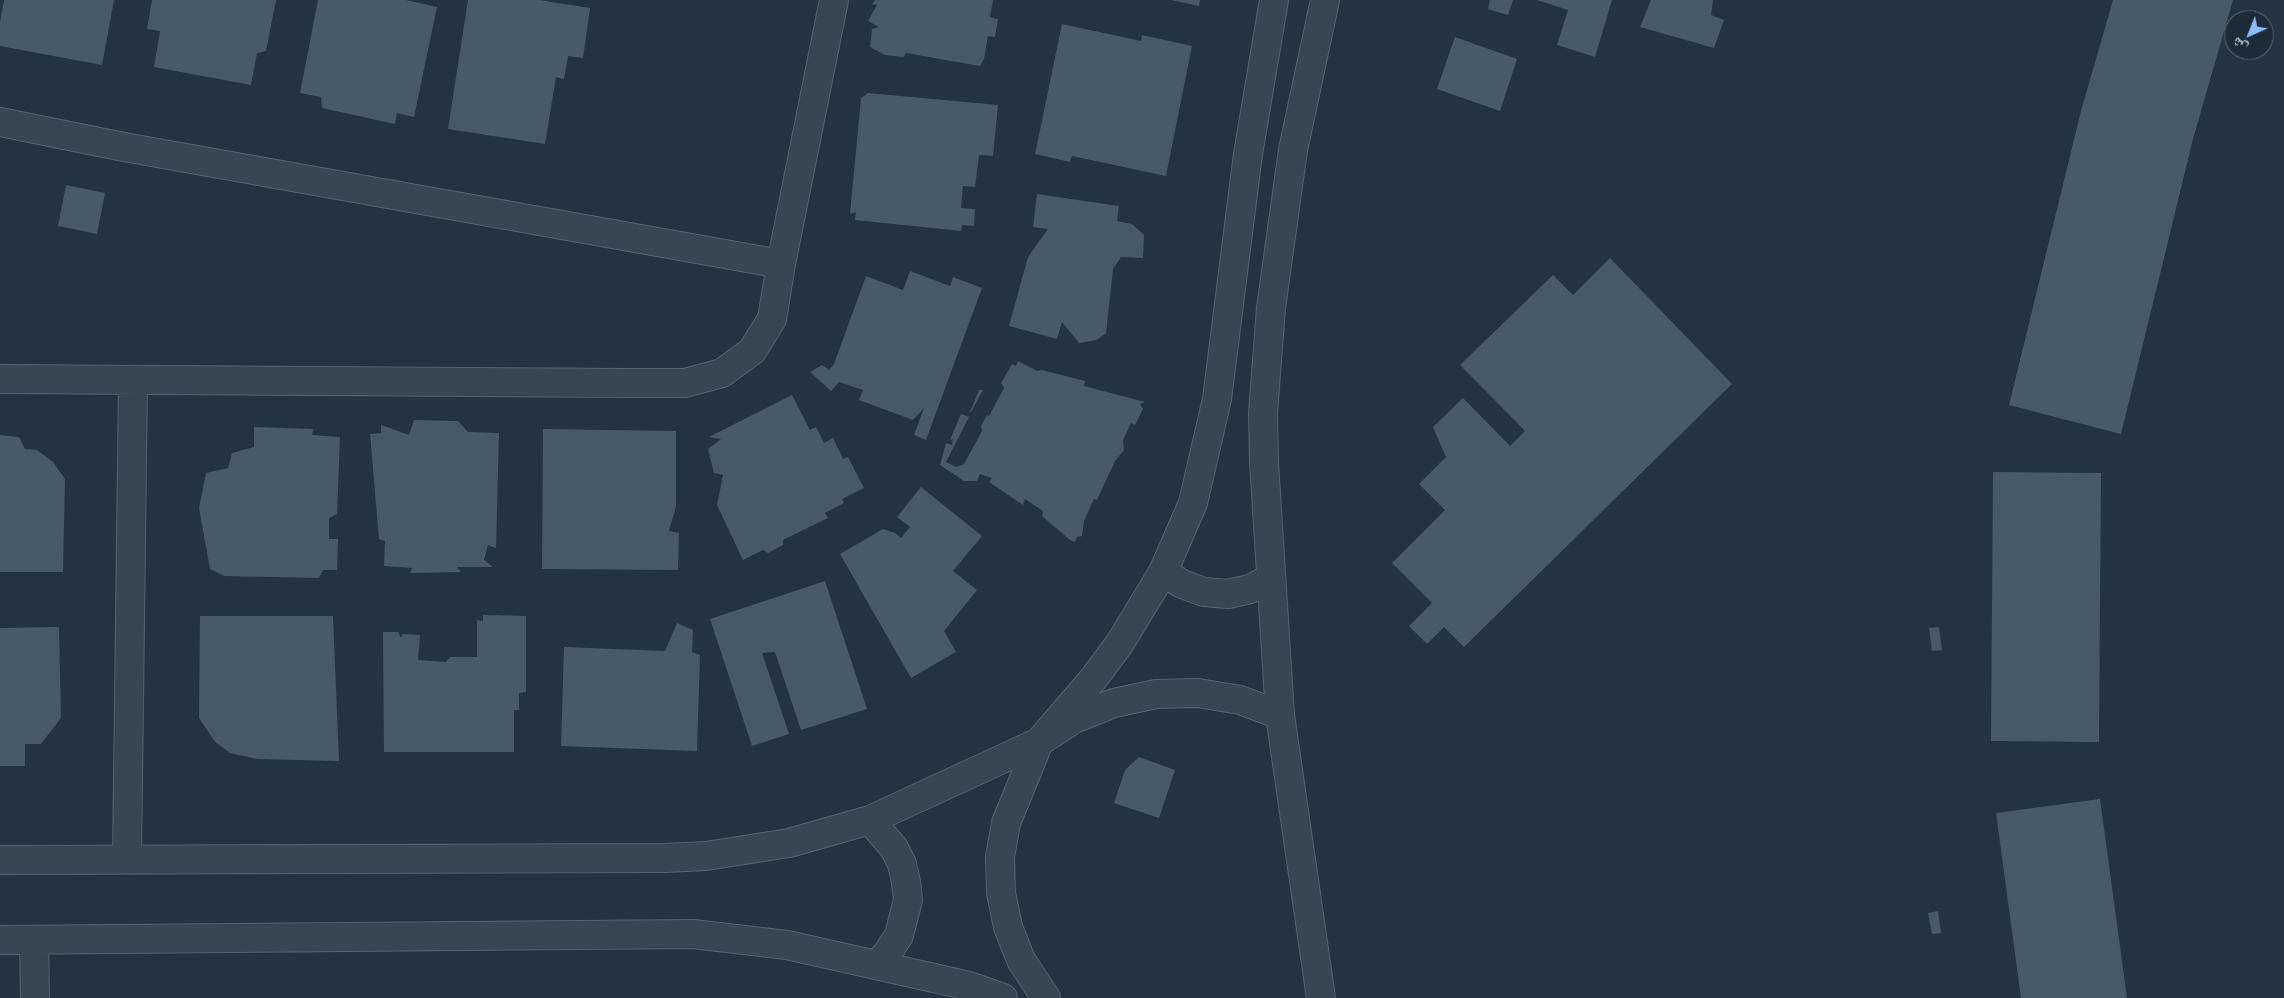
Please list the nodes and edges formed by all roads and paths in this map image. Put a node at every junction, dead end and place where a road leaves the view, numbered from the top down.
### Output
1 (834, 0) edge
2 (1274, 0) edge
3 (1325, 0) edge
4 (0, 122) edge
5 (781, 264) junction
6 (0, 379) edge
7 (134, 381) junction
8 (1163, 572) junction
9 (1271, 578) junction
10 (1280, 715) junction
11 (1039, 742) junction
12 (870, 820) junction
13 (127, 859) junction
14 (0, 860) edge
15 (0, 940) edge
16 (34, 940) junction
17 (877, 965) junction
18 (35, 998) edge
19 (1003, 998) edge
20 (1046, 998) edge
21 (1321, 998) edge

1 - 5 street
2 - 8 street
3 - 9 street
4 - 5 street
5 - 7 street
6 - 7 street
7 - 13 street
8 - 9 street
8 - 11 street
9 - 10 street
10 - 11 street
10 - 21 street
11 - 12 street
11 - 20 street
12 - 13 street
12 - 17 street
13 - 14 street
15 - 16 street
16 - 17 street
16 - 18 street
17 - 19 street

